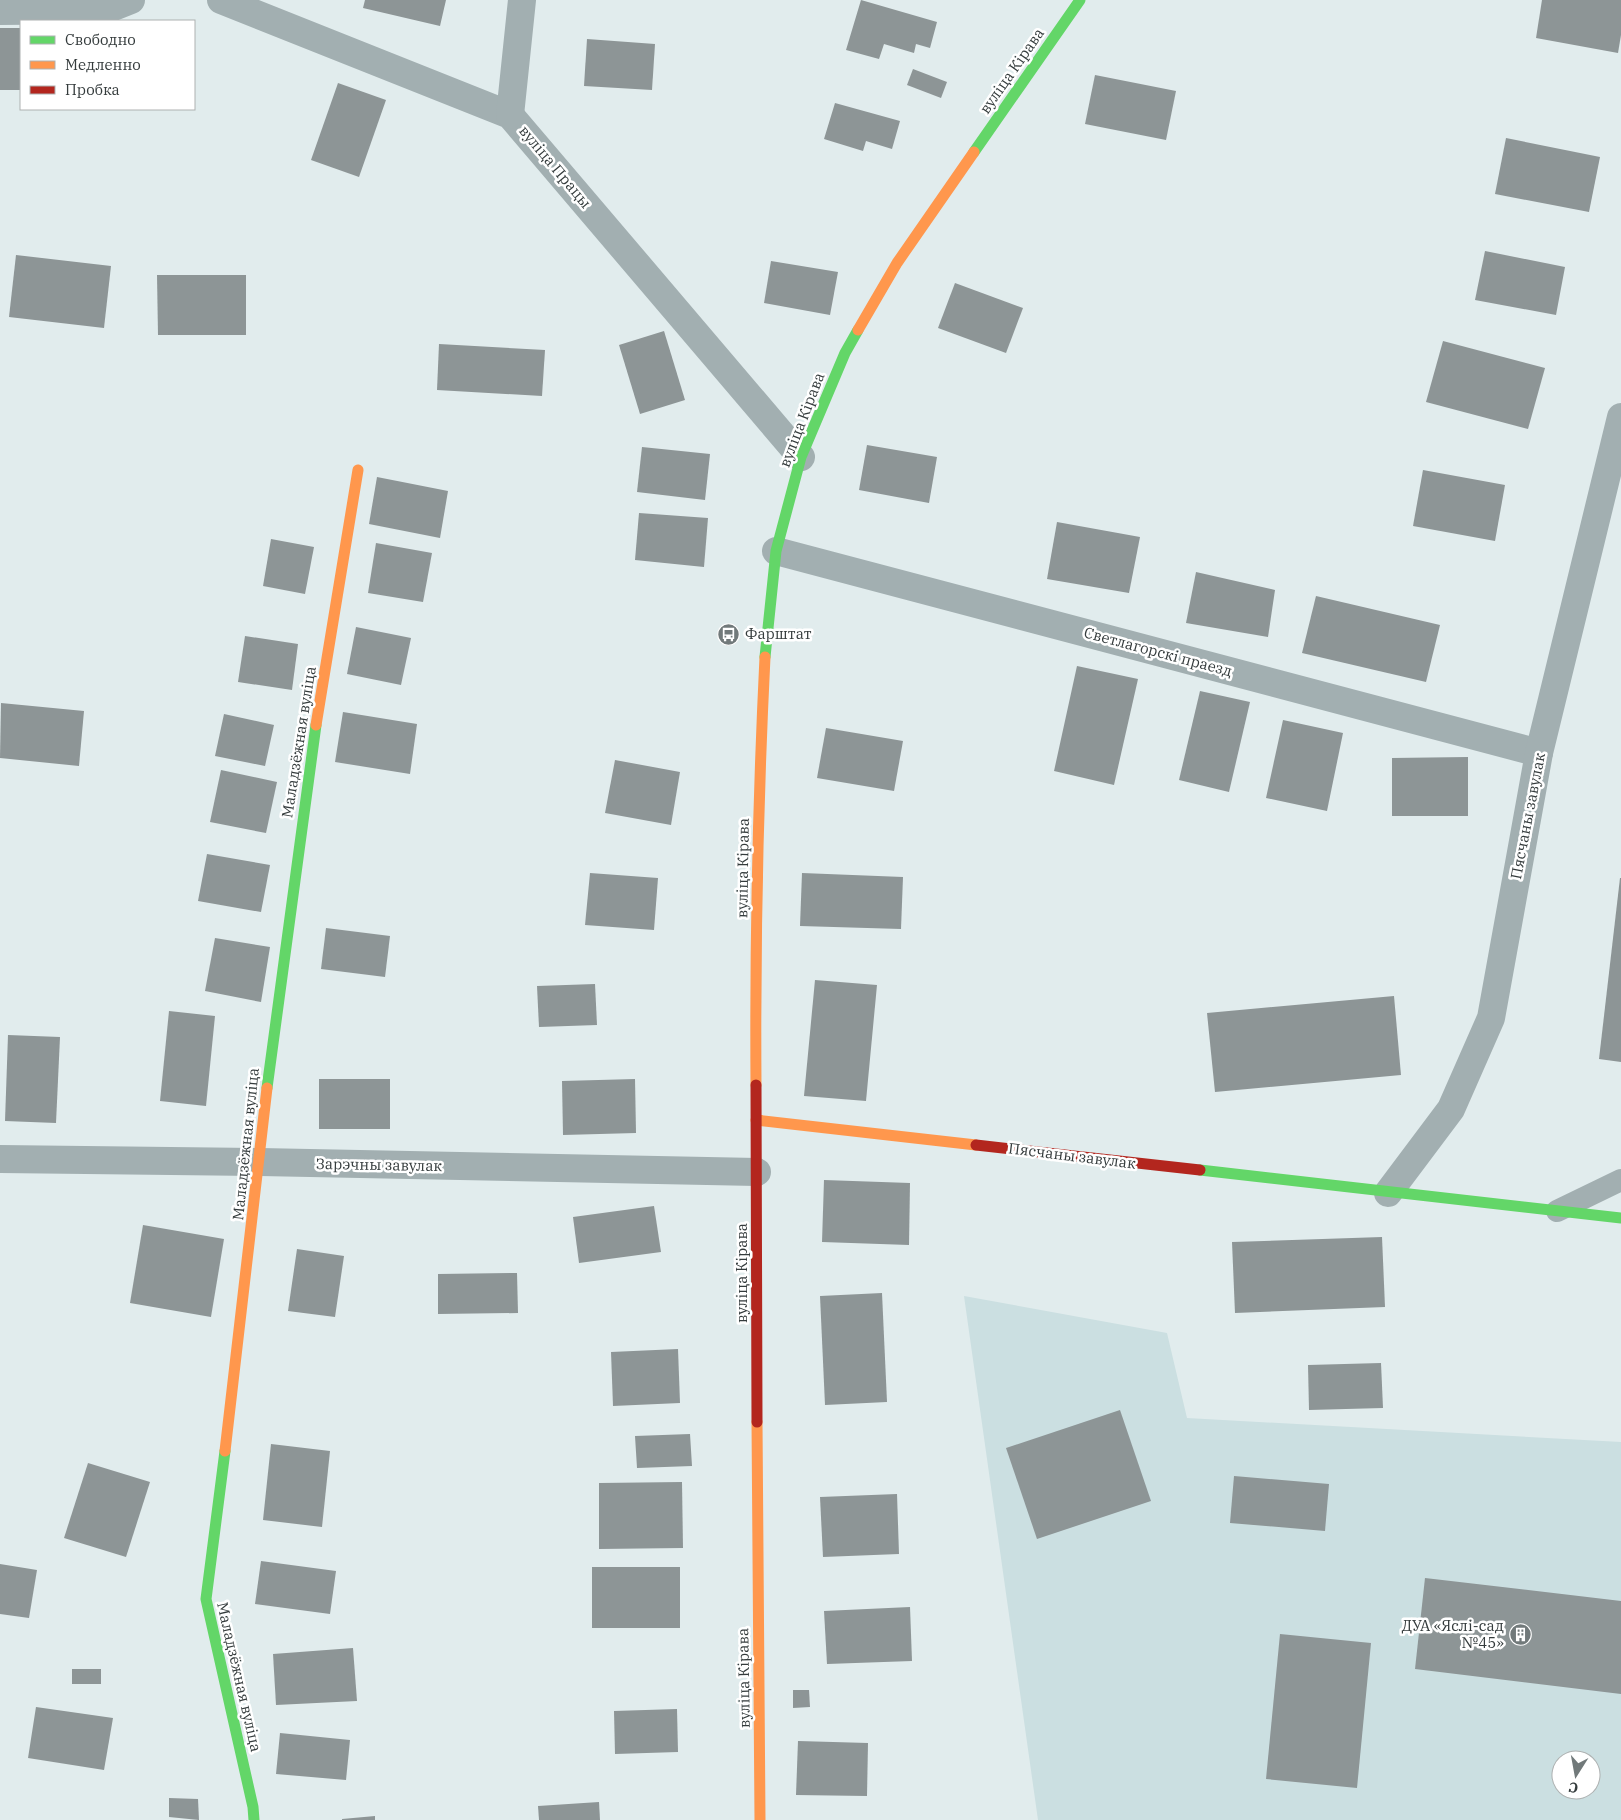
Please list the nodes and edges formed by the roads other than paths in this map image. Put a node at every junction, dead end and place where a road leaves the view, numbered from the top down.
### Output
1 (131, 0) edge
2 (221, 0) edge
3 (522, 0) edge
4 (1080, 0) edge
5 (0, 11) edge
6 (510, 115) junction
7 (1621, 417) edge
8 (801, 457) junction
9 (358, 470) dead end
10 (776, 551) junction
11 (1539, 753) junction
12 (756, 1120) junction
13 (0, 1159) edge
14 (260, 1162) junction
15 (757, 1172) junction
16 (1621, 1180) edge
17 (1388, 1193) junction
18 (1557, 1211) junction
19 (1621, 1218) edge
20 (254, 1820) edge
21 (760, 1820) edge

1 - 5 street
2 - 6 street, вуліца Працы
3 - 6 street
4 - 8 street, вуліца Кірава
6 - 8 street, вуліца Працы
7 - 11 street, Пясчаны завулак
8 - 10 street, вуліца Кірава
9 - 14 street, Маладзёжная вуліца
10 - 11 street, Светлагорскі праезд
10 - 12 street, вуліца Кірава
11 - 17 street, Пясчаны завулак
12 - 15 street, вуліца Кірава
12 - 17 street, Пясчаны завулак
13 - 14 street, Зарэчны завулак
14 - 15 street, Зарэчны завулак
14 - 20 street, Маладзёжная вуліца
15 - 21 street, вуліца Кірава
16 - 18 lane
17 - 18 street, Пясчаны завулак
18 - 19 street, Пясчаны завулак

